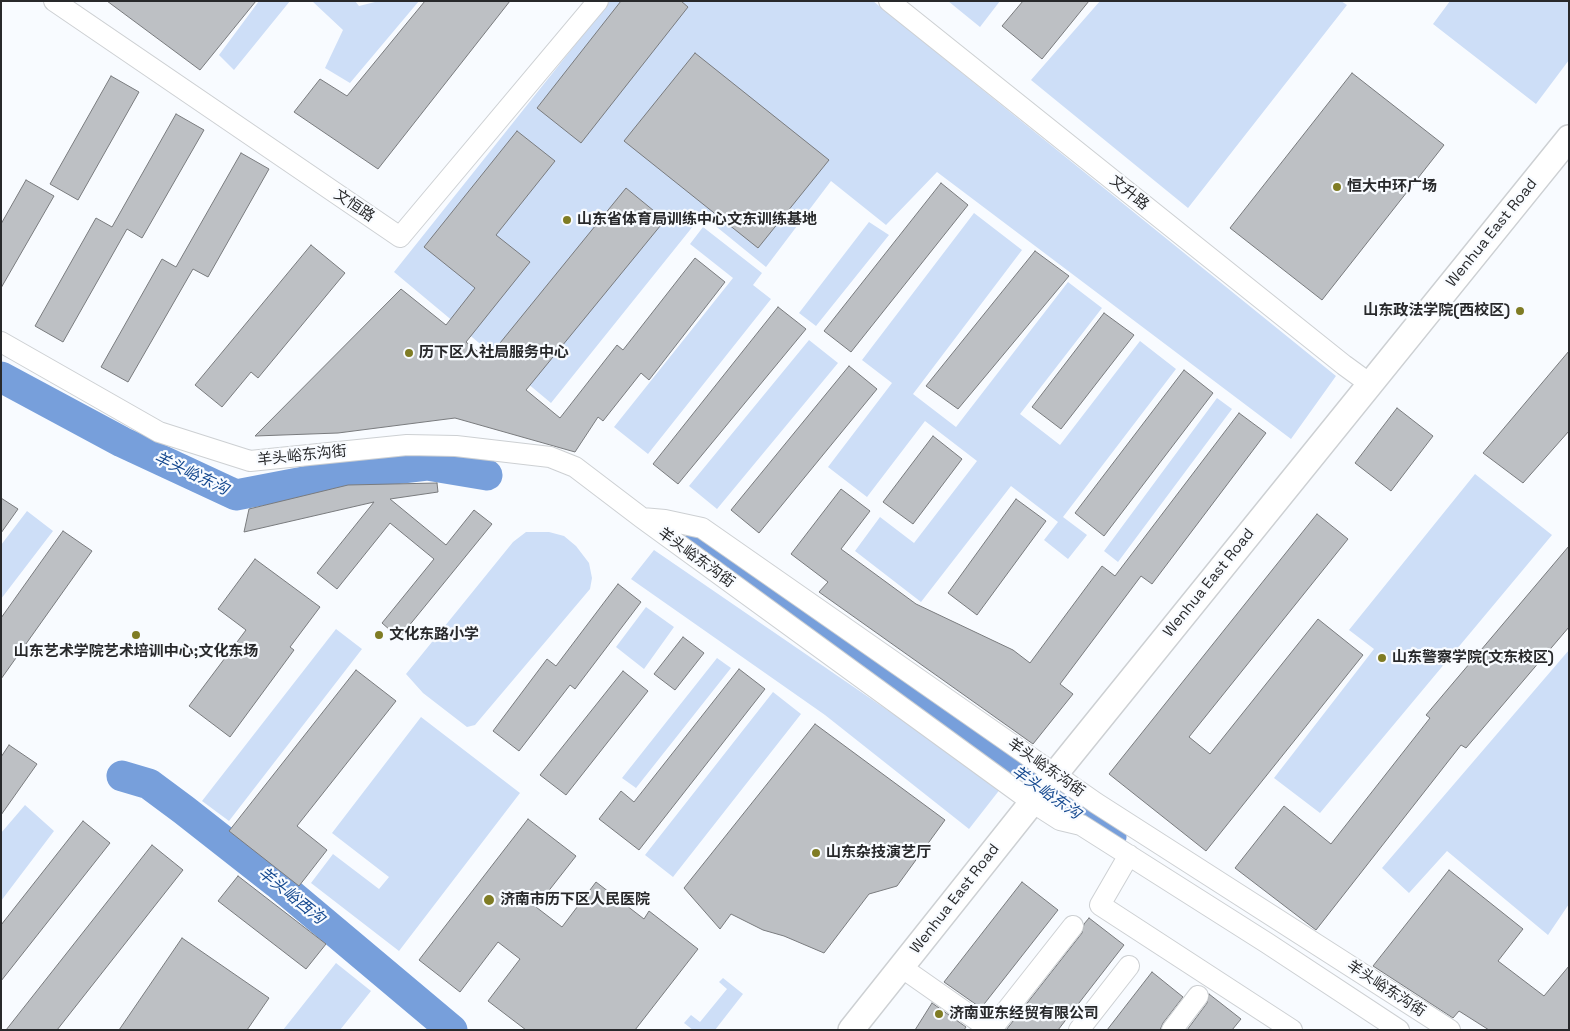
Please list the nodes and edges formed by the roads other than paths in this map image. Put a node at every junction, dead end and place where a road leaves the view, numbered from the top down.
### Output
1 (54, 1) edge
2 (598, 1) edge
3 (889, 1) edge
4 (1569, 138) edge
5 (1, 342) edge
6 (1370, 384) junction
7 (642, 518) junction
8 (1054, 775) junction
9 (1032, 802) junction
10 (1129, 855) junction
11 (1073, 926) dead end
12 (1129, 966) dead end
13 (901, 967) junction
14 (1198, 996) dead end
15 (851, 1030) edge
16 (991, 1030) edge
17 (1079, 1030) edge
18 (1172, 1030) edge
19 (1292, 1030) edge
20 (1398, 1030) edge
21 (1450, 1030) edge

1 - 2 street, 文恒路
3 - 6 street, 文升路
4 - 6 main road, Wenhua East Road
5 - 7 street, 羊头峪东沟街
6 - 8 main road, Wenhua East Road
7 - 8 street, 羊头峪东沟街
7 - 9 street, 羊头峪东沟街
8 - 9 main road, Wenhua East Road
8 - 21 street, 羊头峪东沟街
9 - 10 street, 羊头峪东沟街
9 - 13 main road, Wenhua East Road
10 - 19 street
10 - 20 street, 羊头峪东沟街
11 - 16 street
12 - 17 street
13 - 15 main road, Wenhua East Road
13 - 16 street
14 - 18 street

